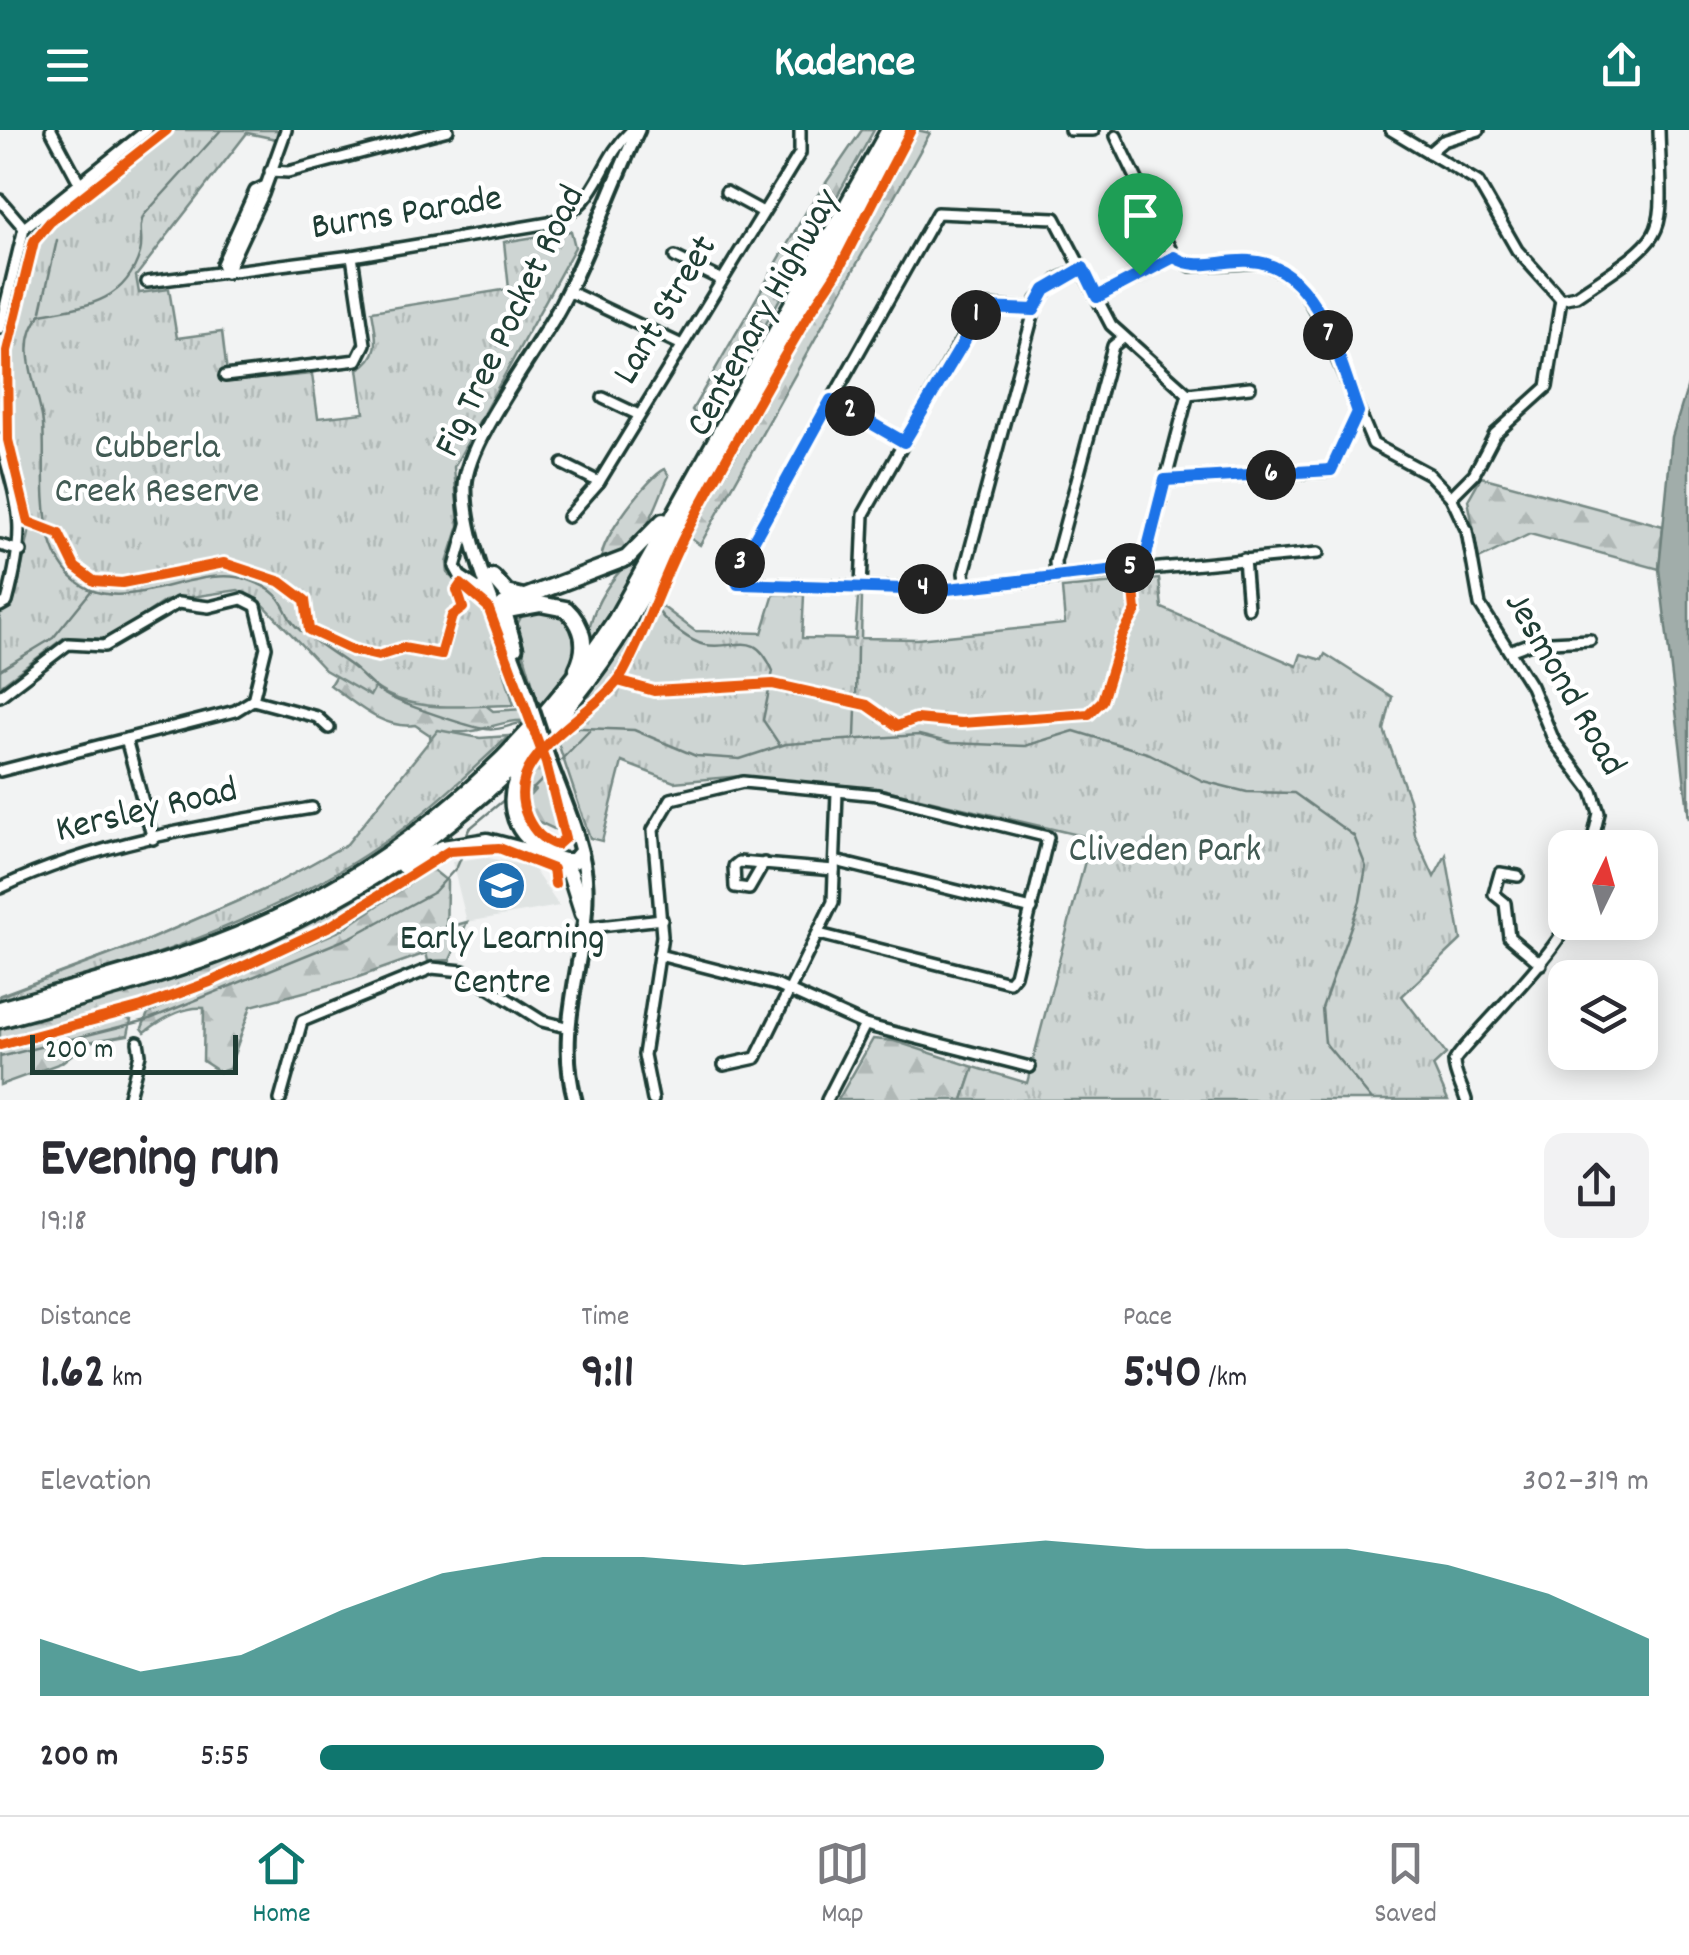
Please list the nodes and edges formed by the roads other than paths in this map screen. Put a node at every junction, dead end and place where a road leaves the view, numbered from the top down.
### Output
1 (51, 130) edge
2 (147, 130) edge
3 (286, 130) edge
4 (448, 130) edge
5 (635, 130) edge
6 (800, 130) edge
7 (890, 130) edge
8 (903, 130) edge
9 (1070, 130) edge
10 (1094, 130) edge
11 (1105, 130) edge
12 (1391, 130) edge
13 (1478, 130) edge
14 (1659, 130) edge
15 (1121, 133) edge
16 (1429, 153) junction
17 (270, 171) junction
18 (80, 184) junction
19 (726, 192) dead end
20 (0, 200) edge
21 (764, 212) junction
22 (24, 228) junction
23 (352, 256) junction
24 (675, 257) dead end
25 (1174, 257) junction
26 (1083, 268) junction
27 (226, 273) junction
28 (720, 279) junction
29 (148, 282) dead end
30 (568, 291) junction
31 (1097, 297) junction
32 (1561, 299) junction
33 (1034, 310) junction
34 (0, 328) edge
35 (1122, 338) junction
36 (682, 345) junction
37 (225, 376) dead end
38 (1250, 387) dead end
39 (1188, 394) junction
40 (603, 398) dead end
41 (831, 400) junction
42 (1358, 412) junction
43 (639, 415) junction
44 (0, 439) edge
45 (904, 442) junction
46 (703, 462) junction
47 (562, 464) dead end
48 (1165, 480) junction
49 (599, 482) junction
50 (1451, 496) junction
51 (469, 516) junction
52 (568, 516) dead end
53 (0, 545) edge
54 (477, 546) junction
55 (458, 548) junction
56 (20, 550) junction
57 (1318, 553) dead end
58 (1244, 559) junction
59 (1143, 567) junction
60 (1056, 575) junction
61 (494, 577) junction
62 (966, 586) junction
63 (860, 588) junction
64 (523, 598) junction
65 (0, 606) edge
66 (1248, 608) dead end
67 (503, 610) junction
68 (1590, 640) dead end
69 (1510, 651) junction
70 (576, 679) junction
71 (0, 695) edge
72 (253, 700) junction
73 (554, 716) junction
74 (329, 728) dead end
75 (541, 730) junction
76 (126, 739) junction
77 (532, 750) junction
78 (0, 771) edge
79 (837, 792) junction
80 (312, 808) dead end
81 (1596, 830) edge
82 (153, 839) junction
83 (580, 854) junction
84 (546, 857) junction
85 (764, 863) dead end
86 (834, 866) junction
87 (1518, 876) dead end
88 (371, 878) junction
89 (0, 888) edge
90 (1032, 909) junction
91 (662, 920) junction
92 (582, 921) junction
93 (819, 934) junction
94 (1557, 940) edge
95 (659, 955) junction
96 (1542, 964) junction
97 (789, 989) junction
98 (0, 1009) edge
99 (0, 1020) edge
100 (865, 1025) junction
101 (566, 1027) junction
102 (138, 1042) dead end
103 (724, 1065) dead end
104 (1030, 1067) dead end
105 (128, 1100) edge
106 (280, 1100) edge
107 (575, 1100) edge
108 (653, 1100) edge
109 (827, 1100) edge
110 (1466, 1100) edge

1 - 18 street
2 - 18 street
3 - 17 street
4 - 17 street
5 - 23 street, Burns Parade
5 - 30 main road, Fig Tree Pocket Road
6 - 21 street, Lant Street
7 - 46 highway, Centenary Highway
8 - 73 highway, Centenary Highway
9 - 10 street
11 - 15 street
12 - 16 street
13 - 16 street
14 - 32 street
15 - 25 street
16 - 32 street
17 - 27 street
18 - 22 street
19 - 21 street
20 - 22 street
21 - 28 street, Lant Street
22 - 34 street
23 - 27 street, Burns Parade
23 - 37 street
24 - 28 street
25 - 31 street
25 - 42 street
26 - 31 street
26 - 33 street
26 - 41 street
27 - 29 street, Burns Parade
28 - 36 street, Lant Street
30 - 36 street
30 - 51 main road, Fig Tree Pocket Road
31 - 35 street
32 - 50 street
33 - 45 street
33 - 62 street
35 - 39 street
35 - 60 street
36 - 43 street, Lant Street
38 - 39 street
39 - 48 street
40 - 43 street
41 - 45 street
41 - 63 street
42 - 48 street
42 - 50 street
43 - 49 street, Lant Street
44 - 56 street
45 - 63 street
46 - 64 highway
46 - 70 highway, Centenary Highway
47 - 49 street
48 - 59 street
49 - 52 street, Lant Street
50 - 69 street, Jesmond Road
51 - 54 main road, Fig Tree Pocket Road
51 - 55 street
53 - 56 street
54 - 55 street
54 - 61 main road, Fig Tree Pocket Road
54 - 67 main road, Fig Tree Pocket Road
55 - 67 street
56 - 65 street
57 - 58 street
58 - 59 street
58 - 66 street
59 - 60 street
60 - 62 street
61 - 64 highway
61 - 67 main road, Fig Tree Pocket Road
62 - 63 street
64 - 67 highway
67 - 70 highway
67 - 83 main road, Fig Tree Pocket Road, bridge
68 - 69 street
69 - 81 street, Jesmond Road
70 - 73 highway, Centenary Highway
71 - 72 street
72 - 74 street
72 - 76 street
73 - 75 highway, Centenary Highway
75 - 77 highway, Centenary Highway
75 - 98 highway, Centenary Highway
76 - 78 street
76 - 82 street
77 - 83 highway
77 - 88 highway, Centenary Highway
79 - 86 street
79 - 90 street
79 - 91 street
80 - 82 street, Kersley Road
82 - 89 street, Kersley Road
83 - 84 highway
83 - 92 main road, Fig Tree Pocket Road
84 - 88 highway
84 - 92 highway
85 - 86 street
86 - 90 street
86 - 93 street
87 - 96 street
88 - 99 highway, Centenary Highway
90 - 93 street
91 - 92 street
91 - 95 street
92 - 101 main road, Fig Tree Pocket Road
93 - 97 street
94 - 96 street
95 - 97 street
95 - 108 street
96 - 110 street
97 - 100 street
97 - 103 street
100 - 104 street
100 - 109 street
101 - 106 street
101 - 107 main road, Fig Tree Pocket Road
102 - 105 street

